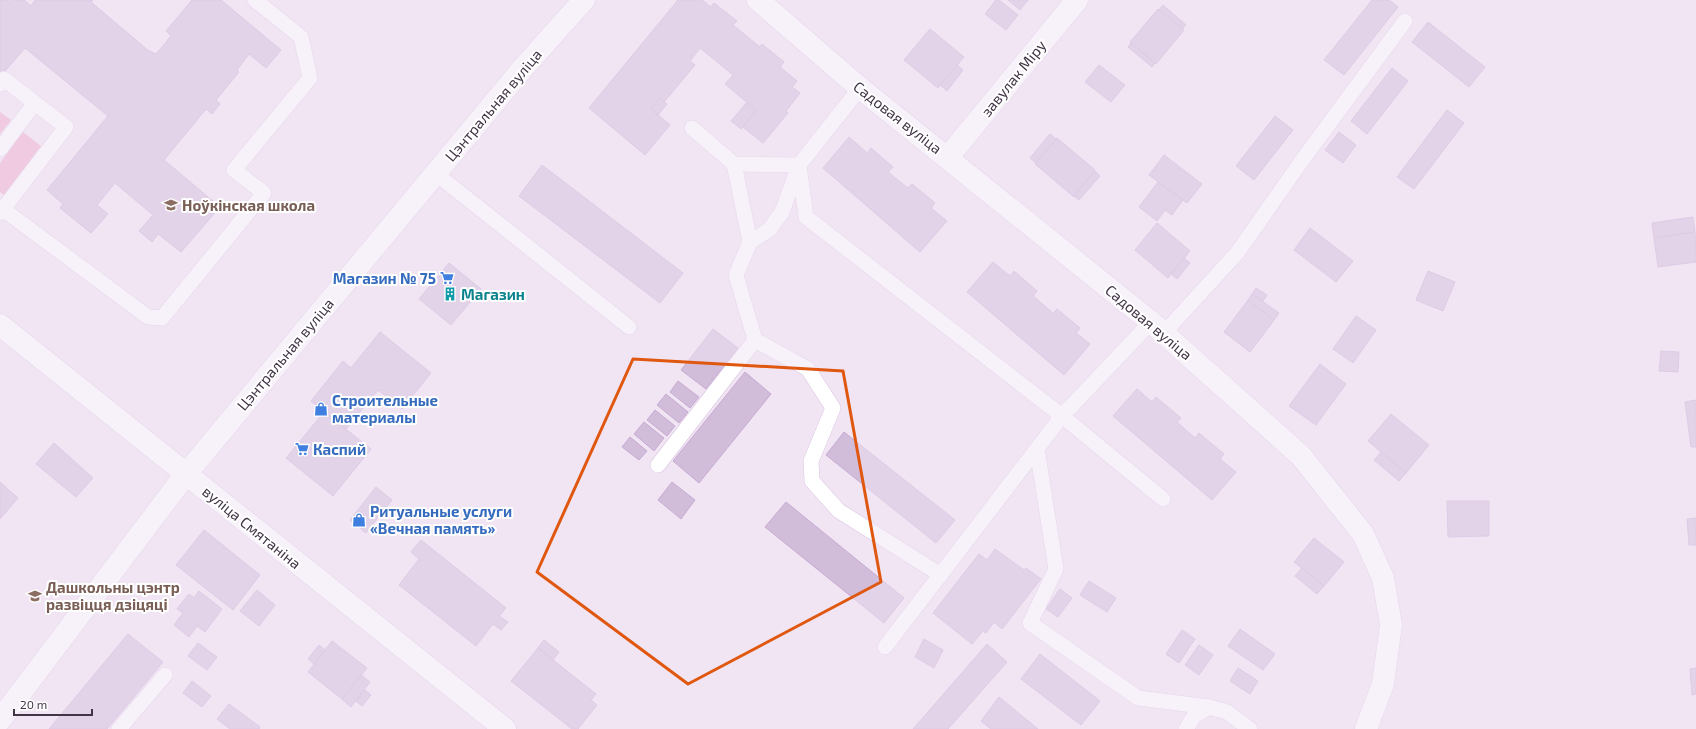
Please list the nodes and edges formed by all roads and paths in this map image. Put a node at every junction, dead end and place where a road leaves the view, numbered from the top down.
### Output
1 (255, 0) edge
2 (584, 0) edge
3 (758, 0) edge
4 (1077, 0) edge
5 (1405, 21) dead end
6 (0, 84) edge
7 (860, 88) junction
8 (35, 103) junction
9 (692, 128) dead end
10 (0, 149) edge
11 (948, 157) junction
12 (734, 164) junction
13 (799, 165) junction
14 (435, 173) junction
15 (1, 210) edge
16 (750, 242) junction
17 (0, 325) edge
18 (629, 327) dead end
19 (1157, 328) junction
20 (755, 340) junction
21 (1062, 416) junction
22 (1037, 449) junction
23 (658, 465) dead end
24 (186, 474) junction
25 (1163, 499) dead end
26 (941, 575) junction
27 (885, 647) dead end
28 (165, 675) dead end
29 (1208, 707) junction
30 (0, 720) edge
31 (119, 729) edge
32 (505, 729) edge
33 (1186, 729) edge
34 (1250, 729) edge
35 (1366, 729) edge

1 - 15 lane
2 - 14 street, Цэнтральная вуліца
3 - 7 street, Садовая вуліца
4 - 11 street, завулак Міру
5 - 19 lane
6 - 8 lane
7 - 11 street, Садовая вуліца
7 - 13 lane
8 - 10 lane
8 - 15 lane
9 - 12 lane
11 - 19 street, Садовая вуліца
12 - 13 lane
12 - 16 lane
13 - 16 lane
13 - 21 lane
14 - 18 lane
14 - 24 street, Цэнтральная вуліца
16 - 20 lane
17 - 24 street, вуліца Смятаніна
19 - 21 lane
19 - 35 street, Садовая вуліца
20 - 23 lane
20 - 26 lane
21 - 22 lane
21 - 25 lane
22 - 26 lane
22 - 29 lane
24 - 30 street, Цэнтральная вуліца
24 - 32 street, вуліца Смятаніна
26 - 27 lane
28 - 31 lane
29 - 33 lane
29 - 34 lane

